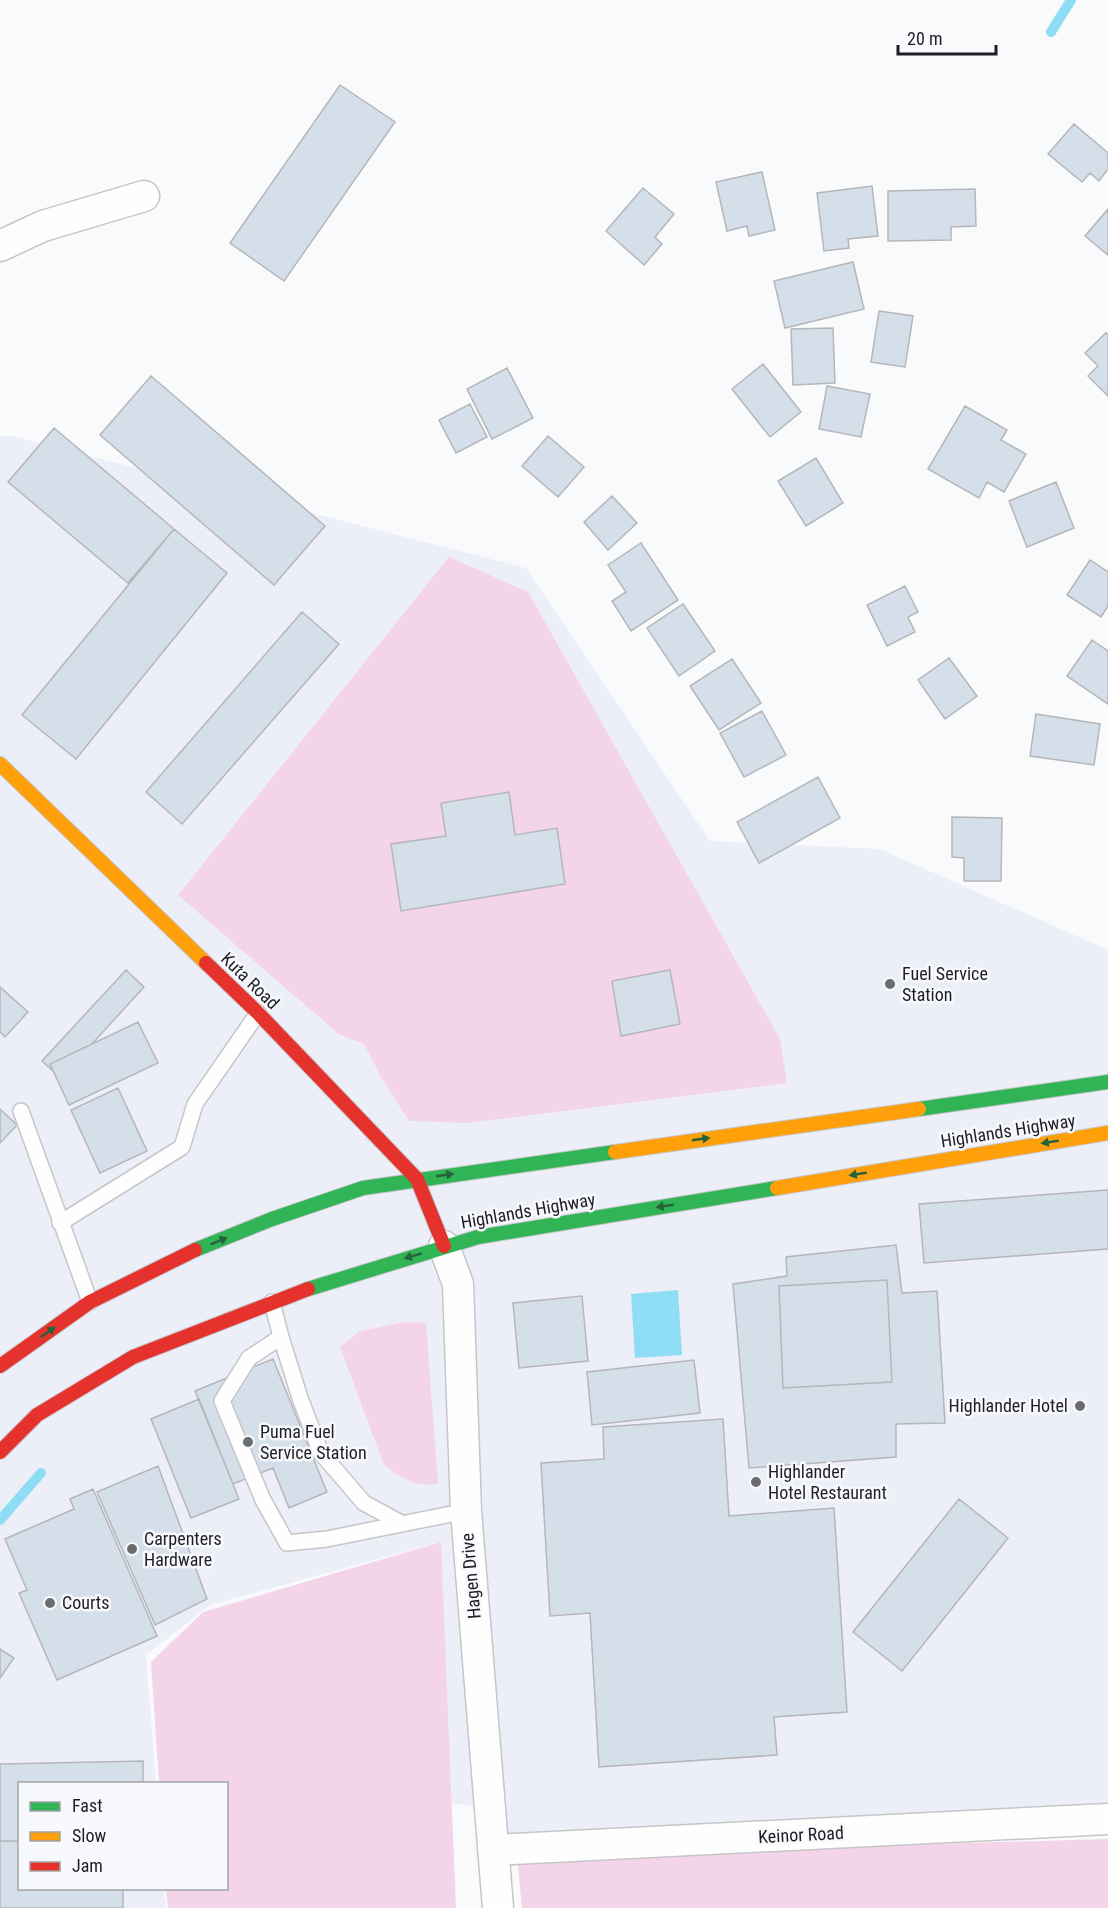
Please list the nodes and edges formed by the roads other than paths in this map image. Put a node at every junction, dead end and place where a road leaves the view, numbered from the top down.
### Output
1 (144, 196) dead end
2 (0, 246) edge
3 (0, 764) edge
4 (258, 1013) junction
5 (1108, 1082) edge
6 (21, 1112) dead end
7 (1108, 1133) edge
8 (417, 1179) junction
9 (60, 1223) junction
10 (444, 1246) junction
11 (90, 1302) junction
12 (272, 1302) junction
13 (281, 1337) junction
14 (0, 1366) edge
15 (0, 1452) edge
16 (466, 1511) junction
17 (402, 1524) junction
18 (1108, 1819) edge
19 (493, 1850) junction
20 (498, 1908) edge

1 - 2 street
3 - 4 main road, Kuta Road
4 - 8 main road, Kuta Road
4 - 9 lane
8 -> 5 main road, Highlands Highway
6 - 9 lane
7 -> 10 main road, Highlands Highway
8 - 10 main road, Kuta Road
11 -> 8 main road, Highlands Highway
9 - 11 lane
10 -> 12 main road, Highlands Highway
10 - 16 street, Hagen Drive
14 -> 11 main road, Highlands Highway
12 - 13 lane
12 - 15 main road, Highlands Highway
13 - 17 lane
13 - 17 lane
16 - 17 lane
16 - 19 street, Hagen Drive
18 - 19 street, Keinor Road
19 - 20 street, Hagen Drive

